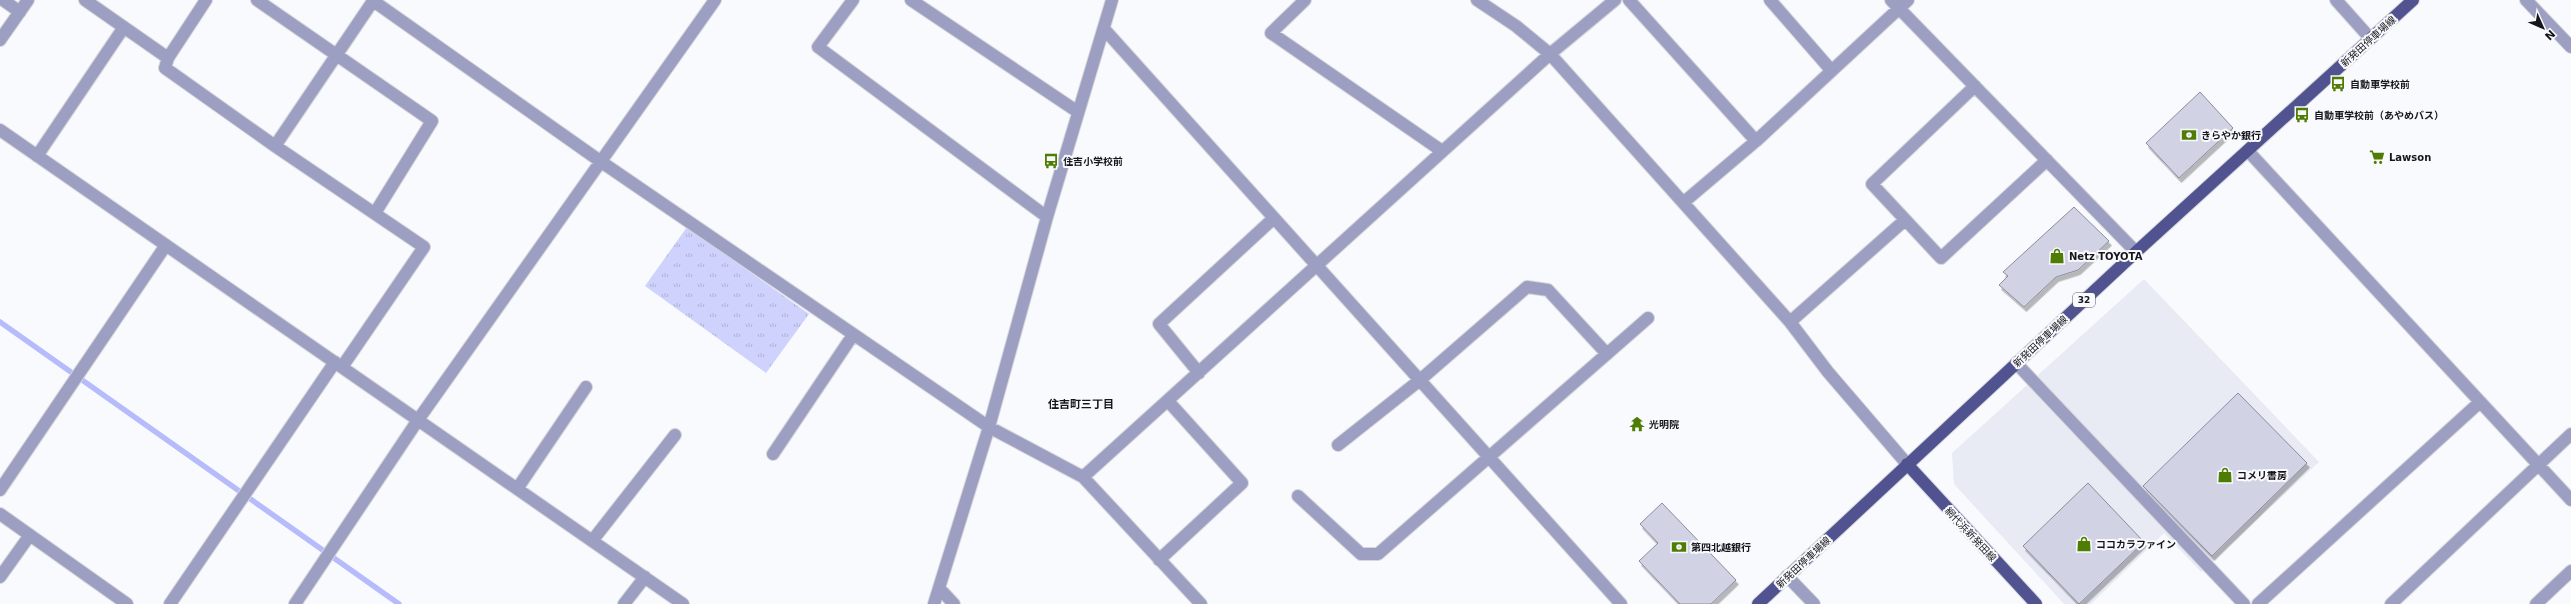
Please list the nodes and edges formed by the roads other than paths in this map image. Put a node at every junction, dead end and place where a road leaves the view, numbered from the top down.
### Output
1 (3, 0) edge
2 (28, 0) edge
3 (85, 0) edge
4 (206, 0) edge
5 (257, 0) edge
6 (373, 0) edge
7 (715, 0) edge
8 (853, 0) edge
9 (911, 0) edge
10 (1112, 0) edge
11 (1304, 0) edge
12 (1477, 0) edge
13 (1615, 0) edge
14 (1630, 0) edge
15 (1770, 0) edge
16 (2336, 0) edge
17 (2413, 0) edge
18 (2526, 0) edge
19 (1899, 2) edge
20 (20, 12) junction
21 (124, 27) junction
22 (1105, 30) junction
23 (2370, 38) junction
24 (0, 40) edge
25 (2571, 47) edge
26 (1550, 54) junction
27 (337, 56) junction
28 (168, 58) junction
29 (1831, 70) junction
30 (1975, 86) junction
31 (1078, 112) junction
32 (0, 130) edge
33 (1756, 141) junction
34 (275, 146) junction
35 (1442, 151) junction
36 (2248, 151) junction
37 (37, 156) junction
38 (2047, 160) junction
39 (600, 162) junction
40 (1684, 202) junction
41 (375, 213) junction
42 (1047, 217) junction
43 (1274, 218) junction
44 (1905, 220) junction
45 (166, 245) junction
46 (2136, 252) junction
47 (1318, 266) junction
48 (1648, 318) dead end
49 (1790, 322) junction
50 (853, 335) junction
51 (1607, 354) junction
52 (2016, 363) junction
53 (338, 365) junction
54 (1199, 373) junction
55 (1420, 380) junction
56 (586, 387) dead end
57 (1168, 401) junction
58 (2480, 402) junction
59 (418, 420) junction
60 (989, 427) junction
61 (2571, 434) edge
62 (675, 435) dead end
63 (1338, 445) dead end
64 (773, 454) dead end
65 (1490, 458) junction
66 (1907, 464) junction
67 (2538, 465) junction
68 (1083, 477) junction
69 (517, 489) junction
70 (0, 490) edge
71 (1298, 496) dead end
72 (2571, 500) edge
73 (0, 514) edge
74 (30, 535) junction
75 (592, 541) junction
76 (1159, 560) junction
77 (2571, 571) edge
78 (1788, 576) junction
79 (0, 577) edge
80 (645, 577) junction
81 (939, 588) junction
82 (114, 600) edge
83 (127, 604) edge
84 (170, 604) edge
85 (295, 604) edge
86 (624, 604) edge
87 (683, 604) edge
88 (934, 604) edge
89 (954, 604) edge
90 (1201, 604) edge
91 (1621, 604) edge
92 (1758, 604) edge
93 (1814, 604) edge
94 (2036, 604) edge
95 (2244, 604) edge
96 (2258, 604) edge
97 (2391, 604) edge
98 (2536, 604) edge

1 - 20 street
2 - 20 street
3 - 21 street
4 - 28 street
5 - 27 street
6 - 27 street
6 - 39 street
7 - 39 street
8 - 42 street
9 - 31 street
10 - 22 street
11 - 35 street
12 - 26 street
13 - 26 street
14 - 33 street
15 - 29 street
16 - 23 street
17 - 23 main road, 新発田停車場線 / 32
18 - 25 street
19 - 29 street
19 - 30 street
20 - 24 street
21 - 28 street
21 - 37 street
22 - 31 street
22 - 43 street
23 - 36 main road, 新発田停車場線 / 32
26 - 35 street
26 - 40 street
27 - 34 street
27 - 41 street
28 - 34 street
29 - 33 street
30 - 38 street
30 - 44 street
31 - 42 street
32 - 37 street
33 - 40 street
34 - 41 street
35 - 47 street
36 - 46 main road, 新発田停車場線 / 32
36 - 58 street
37 - 45 street
38 - 44 street
38 - 46 street
39 - 50 street
39 - 59 street
40 - 49 street
41 - 53 street
42 - 60 street
43 - 47 street
43 - 54 street
44 - 49 street
45 - 53 street
45 - 70 street
46 - 52 main road, 新発田停車場線 / 32
47 - 54 street
47 - 55 street
48 - 51 street
49 - 66 street
50 - 60 street
50 - 64 street
51 - 55 street
51 - 65 street
52 - 66 main road, 新発田停車場線 / 32
52 - 95 street
53 - 59 street
53 - 84 street
54 - 57 street
55 - 63 street
55 - 65 street
56 - 69 street
57 - 68 street
57 - 76 street
58 - 67 street
58 - 96 street
59 - 69 street
59 - 85 street
60 - 68 street
60 - 81 street
61 - 67 street
62 - 75 street
65 - 71 street
65 - 91 street
66 - 78 main road, 新発田停車場線 / 32
66 - 94 main road, 網代浜新発田線
67 - 72 street
67 - 97 street
68 - 76 street
69 - 75 street
73 - 74 street
74 - 79 street
74 - 82 street
75 - 80 street
76 - 90 street
77 - 98 street
78 - 92 main road, 新発田停車場線 / 32
78 - 93 street
80 - 86 street
80 - 87 street
81 - 88 street
81 - 89 street
82 - 83 street

